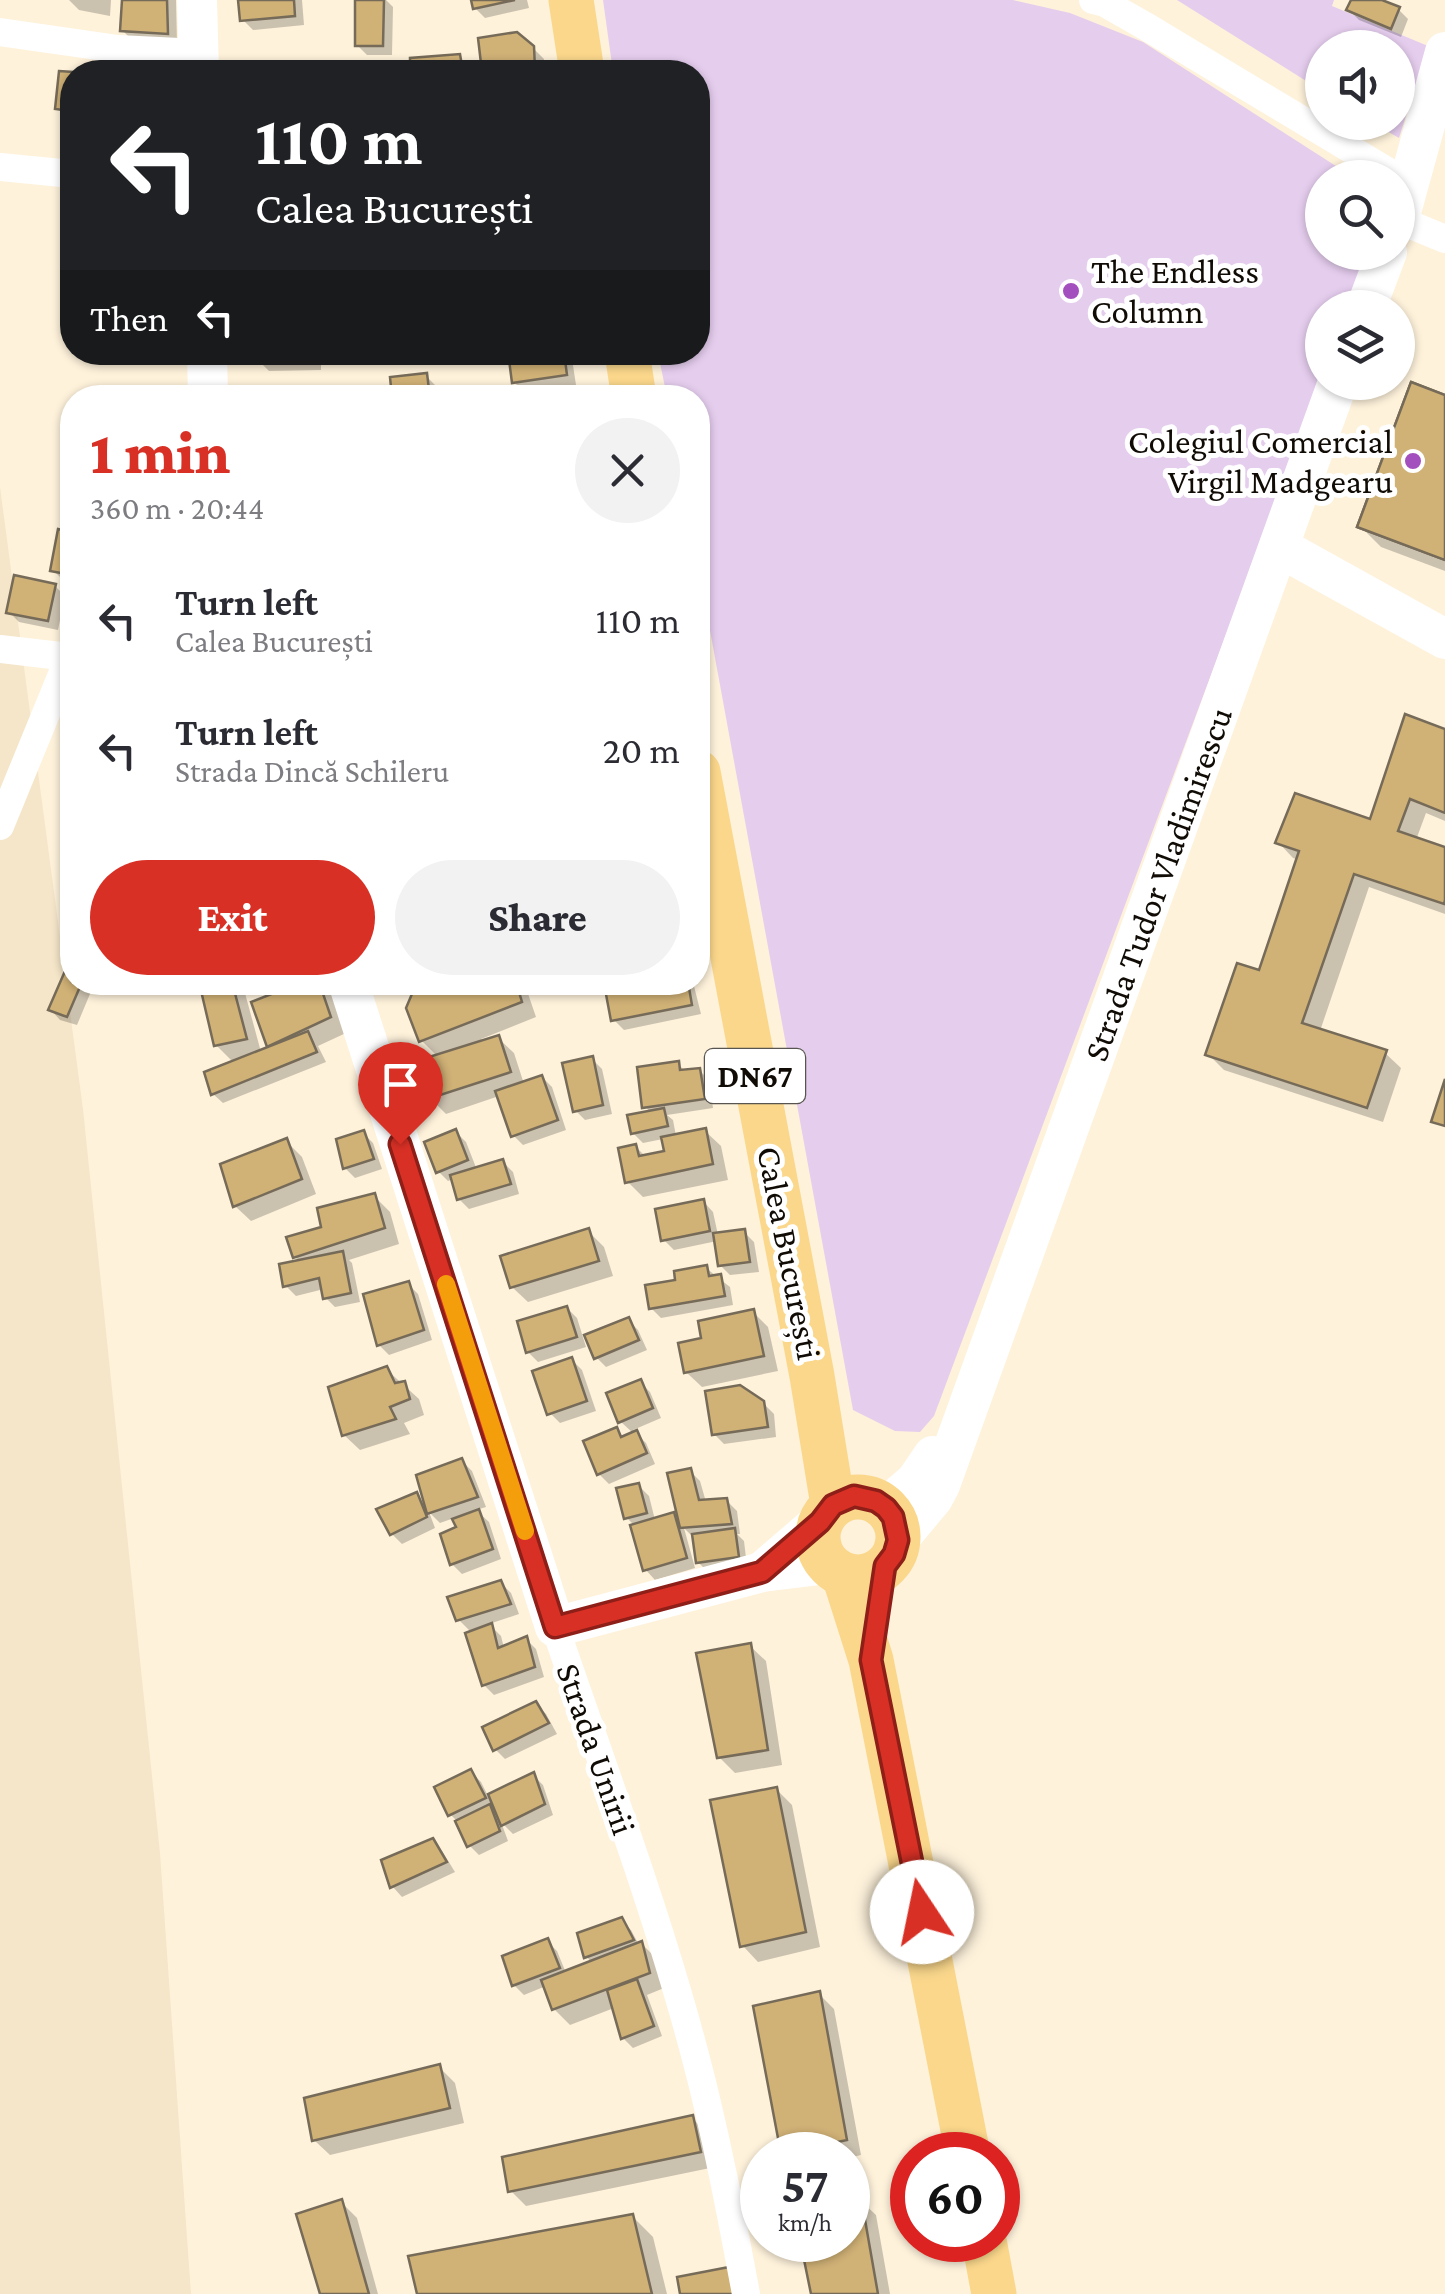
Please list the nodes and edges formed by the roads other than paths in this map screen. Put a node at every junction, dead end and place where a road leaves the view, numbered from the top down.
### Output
1 (197, 0) edge
2 (570, 0) edge
3 (1101, 1) edge
4 (0, 32) edge
5 (1445, 52) edge
6 (183, 60) edge
7 (199, 60) edge
8 (580, 60) edge
9 (1330, 160) edge
10 (1415, 160) edge
11 (0, 167) edge
12 (60, 173) edge
13 (1415, 219) edge
14 (1445, 239) edge
15 (1332, 400) edge
16 (1279, 547) junction
17 (1445, 639) edge
18 (0, 649) edge
19 (60, 653) edge
20 (60, 681) edge
21 (0, 826) edge
22 (710, 836) edge
23 (352, 995) edge
24 (857, 1534) junction
25 (555, 1627) junction
26 (963, 2132) edge
27 (988, 2262) edge
28 (746, 2294) edge
29 (994, 2294) edge

1 - 7 main road
2 - 8 main road
3 - 9 street
4 - 6 street
5 - 10 main road
11 - 12 street
13 - 14 street
15 - 16 main road, Strada Tudor Vladimirescu
16 - 17 main road
16 - 24 main road, Strada Tudor Vladimirescu
18 - 19 street
20 - 21 street
22 - 24 main road, Calea București / DN67
23 - 25 main road, Strada Unirii
24 - 25 main road, Strada Tudor Vladimirescu
24 - 26 main road, Calea București / DN67
25 - 28 street, Strada Unirii
27 - 29 main road

